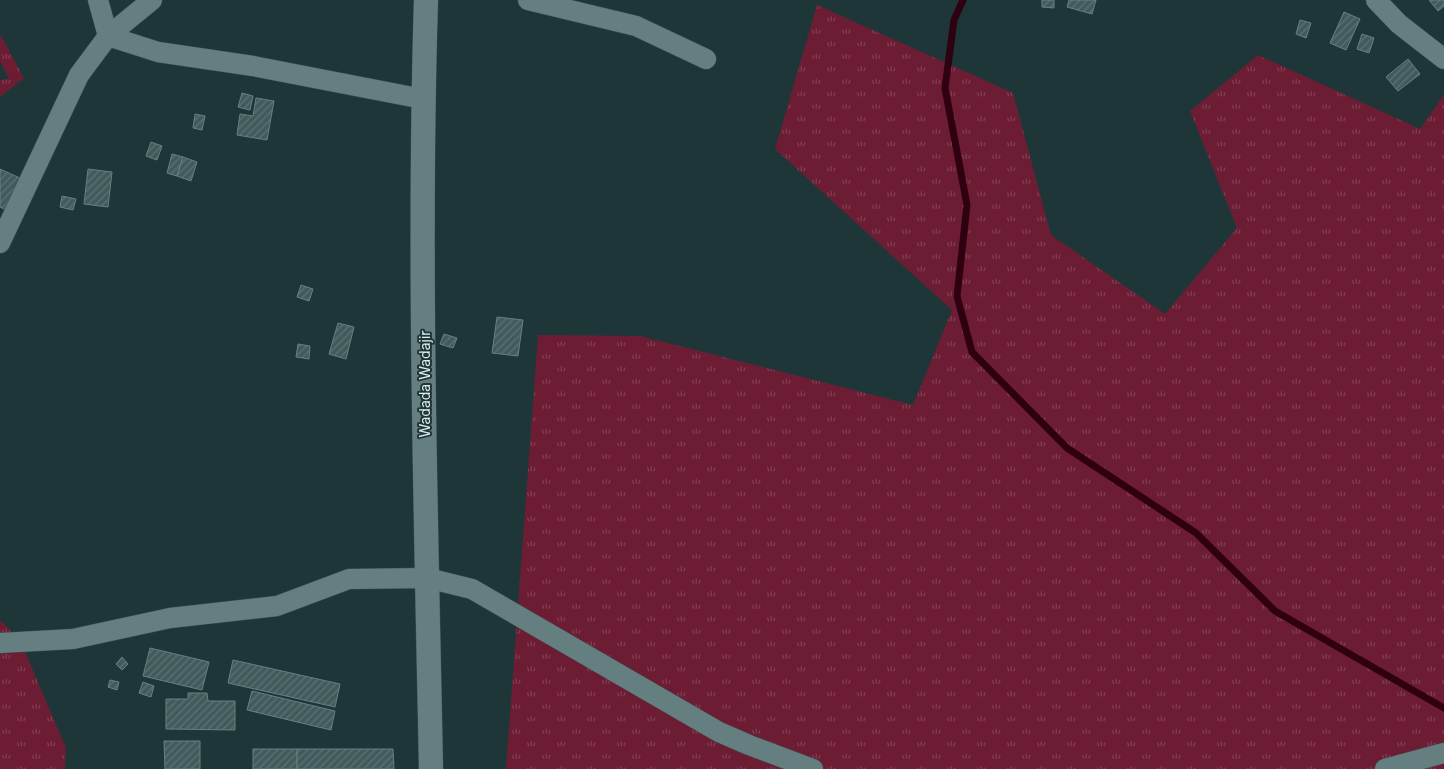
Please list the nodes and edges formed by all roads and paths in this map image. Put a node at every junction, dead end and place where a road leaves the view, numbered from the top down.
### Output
1 (98, 0) edge
2 (152, 0) edge
3 (426, 0) edge
4 (528, 0) edge
5 (1376, 0) edge
6 (108, 36) junction
7 (706, 59) dead end
8 (1444, 59) edge
9 (423, 99) junction
10 (0, 244) edge
11 (427, 578) junction
12 (0, 643) edge
13 (1444, 753) edge
14 (431, 769) edge
15 (813, 769) edge
16 (1385, 769) edge

1 - 6 street
2 - 6 street
3 - 9 street, Wadada Wadajir
4 - 7 street
5 - 8 street
6 - 9 street
6 - 10 street
9 - 11 street, Wadada Wadajir
11 - 12 street
11 - 14 street, Wadada Wadajir
11 - 15 street
13 - 16 street

